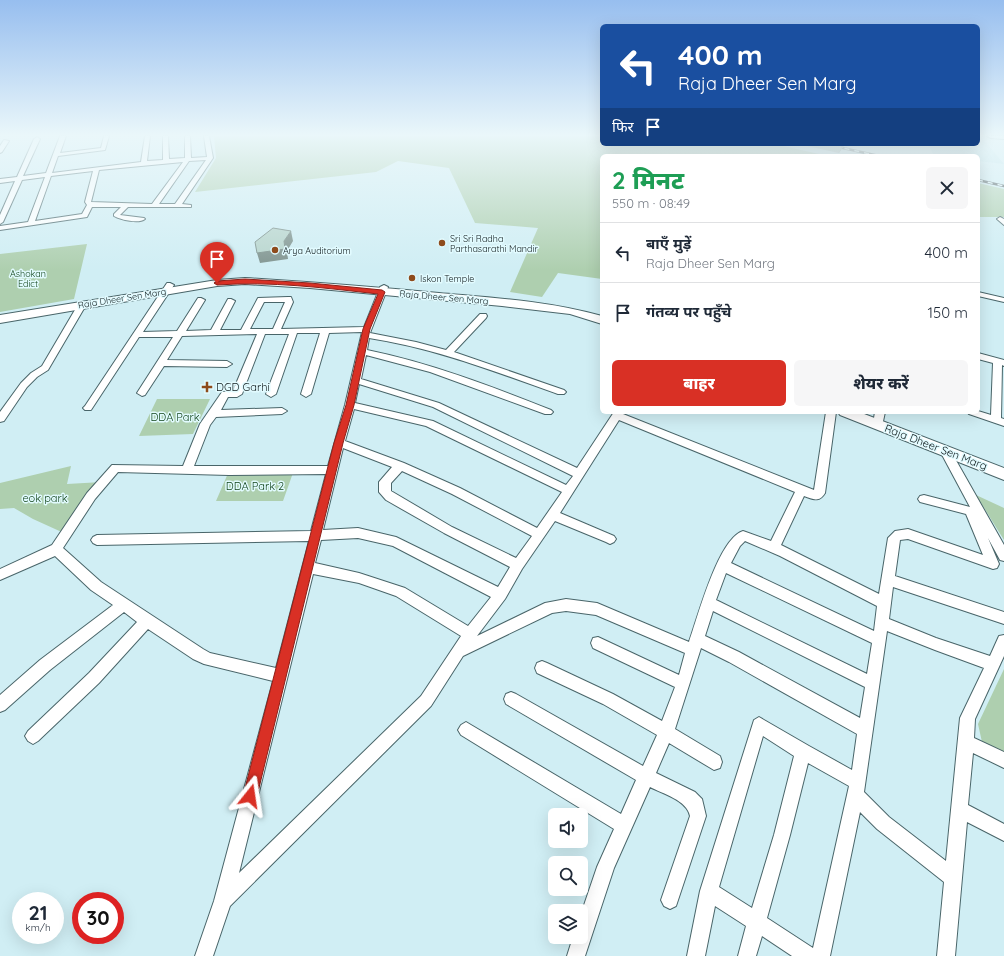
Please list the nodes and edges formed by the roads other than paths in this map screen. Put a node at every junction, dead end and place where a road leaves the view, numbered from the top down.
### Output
1 (18, 181) edge
2 (46, 181) edge
3 (93, 181) edge
4 (172, 181) edge
5 (194, 181) edge
6 (90, 205) junction
7 (127, 205) junction
8 (154, 206) junction
9 (177, 206) junction
10 (189, 206) dead end
11 (142, 219) dead end
12 (0, 222) edge
13 (31, 223) junction
14 (0, 228) edge
15 (168, 288) junction
16 (383, 290) junction
17 (980, 294) edge
18 (201, 300) dead end
19 (1004, 300) edge
20 (231, 301) dead end
21 (82, 305) junction
22 (600, 311) edge
23 (0, 313) edge
24 (483, 316) dead end
25 (0, 319) edge
26 (600, 319) edge
27 (325, 330) junction
28 (276, 331) junction
29 (294, 331) junction
30 (244, 332) junction
31 (262, 332) junction
32 (366, 332) junction
33 (214, 333) junction
34 (179, 334) junction
35 (136, 335) junction
36 (363, 352) junction
37 (448, 353) junction
38 (980, 357) edge
39 (1001, 362) edge
40 (162, 363) junction
41 (227, 364) dead end
42 (355, 380) junction
43 (561, 392) dead end
44 (142, 393) dead end
45 (271, 394) dead end
46 (306, 394) dead end
47 (350, 405) junction
48 (88, 408) dead end
49 (282, 411) dead end
50 (548, 412) dead end
51 (213, 414) junction
52 (618, 414) edge
53 (831, 414) edge
54 (862, 414) edge
55 (978, 414) edge
56 (878, 416) edge
57 (0, 419) edge
58 (1000, 422) edge
59 (339, 443) junction
60 (945, 451) junction
61 (1004, 462) edge
62 (400, 466) junction
63 (187, 470) junction
64 (332, 470) junction
65 (579, 474) junction
66 (1004, 474) edge
67 (569, 491) junction
68 (801, 491) junction
69 (924, 499) dead end
70 (553, 515) junction
71 (540, 535) junction
72 (315, 536) junction
73 (610, 539) dead end
74 (97, 540) dead end
75 (774, 548) junction
76 (56, 549) junction
77 (1004, 556) edge
78 (518, 565) junction
79 (723, 565) junction
80 (307, 567) junction
81 (0, 574) edge
82 (888, 579) junction
83 (500, 595) junction
84 (710, 603) junction
85 (884, 603) junction
86 (123, 605) junction
87 (1004, 618) edge
88 (147, 621) junction
89 (881, 622) junction
90 (470, 634) junction
91 (879, 640) junction
92 (1004, 641) edge
93 (598, 643) dead end
94 (695, 645) junction
95 (458, 653) junction
96 (993, 664) junction
97 (542, 668) dead end
98 (281, 676) junction
99 (683, 684) junction
100 (873, 684) junction
101 (511, 700) dead end
102 (0, 705) edge
103 (466, 730) dead end
104 (866, 730) junction
105 (666, 732) junction
106 (33, 736) dead end
107 (966, 742) junction
108 (803, 752) junction
109 (1004, 760) edge
110 (714, 762) dead end
111 (647, 777) junction
112 (857, 788) junction
113 (959, 809) junction
114 (624, 825) junction
115 (1004, 833) edge
116 (953, 878) junction
117 (709, 891) junction
118 (670, 900) dead end
119 (223, 901) junction
120 (757, 923) junction
121 (204, 956) edge
122 (576, 956) edge
123 (696, 956) edge
124 (747, 956) edge
125 (809, 956) edge
126 (821, 956) edge
127 (946, 956) edge

1 - 12 street
2 - 13 street
3 - 6 street
4 - 8 street
5 - 9 street
6 - 7 street
6 - 13 street
7 - 8 street
7 - 11 street
8 - 9 street
9 - 10 street
13 - 14 street
15 - 16 street, Raja Dheer Sen Marg
15 - 21 street, Raja Dheer Sen Marg
15 - 23 street, Raja Dheer Sen Marg
15 - 35 street
16 - 22 street, Raja Dheer Sen Marg
16 - 26 street, Raja Dheer Sen Marg
16 - 32 street
17 - 19 street
18 - 34 street
20 - 33 street
21 - 25 street, Raja Dheer Sen Marg
21 - 57 street
24 - 37 street
27 - 29 street
27 - 32 street
27 - 46 street
28 - 29 street
28 - 30 street
28 - 31 street
29 - 45 street
30 - 31 street
30 - 33 street
31 - 51 street
32 - 36 street
32 - 37 street
33 - 34 street
34 - 35 street
34 - 40 street
35 - 48 street
36 - 42 street
36 - 50 street
37 - 43 street
38 - 39 street
39 - 58 street
40 - 41 street
40 - 44 street
42 - 47 street
42 - 65 street
47 - 59 street
47 - 67 street
49 - 51 street
51 - 63 street
52 - 65 street
52 - 68 street
53 - 68 street
54 - 56 street, Raja Dheer Sen Marg
55 - 58 street
56 - 60 street, Raja Dheer Sen Marg
56 - 61 street, Raja Dheer Sen Marg
59 - 62 street
59 - 64 street
60 - 66 street, Raja Dheer Sen Marg
60 - 77 street
62 - 71 street
62 - 78 street
63 - 64 street
63 - 76 street
64 - 72 street
65 - 67 street
67 - 70 street
68 - 75 street
69 - 82 street
70 - 71 street
70 - 73 street
71 - 78 street
72 - 74 street
72 - 80 street
72 - 83 street
75 - 79 street
75 - 85 street
76 - 81 street
76 - 86 street
78 - 83 street
79 - 84 street
79 - 91 street
80 - 90 street
80 - 98 street
82 - 85 street
82 - 87 street
83 - 90 street
84 - 94 street
84 - 100 street
85 - 89 street
86 - 88 street
86 - 102 street
88 - 98 street
88 - 106 street
89 - 91 street
89 - 96 street
90 - 95 street
91 - 100 street
92 - 96 street
93 - 99 street
94 - 95 street
94 - 99 street
94 - 104 street
95 - 119 street
96 - 107 street
97 - 105 street
98 - 119 street
99 - 105 street
100 - 104 street
101 - 111 street
103 - 114 street
104 - 112 street
105 - 110 street
105 - 111 street
107 - 109 street
107 - 113 street
108 - 112 street
108 - 117 street
108 - 120 street
111 - 114 street
111 - 118 street
112 - 116 street
112 - 126 street
113 - 115 street
113 - 116 street
114 - 122 street
116 - 127 street
117 - 120 street
117 - 123 street
119 - 121 street
120 - 124 street
120 - 125 street

